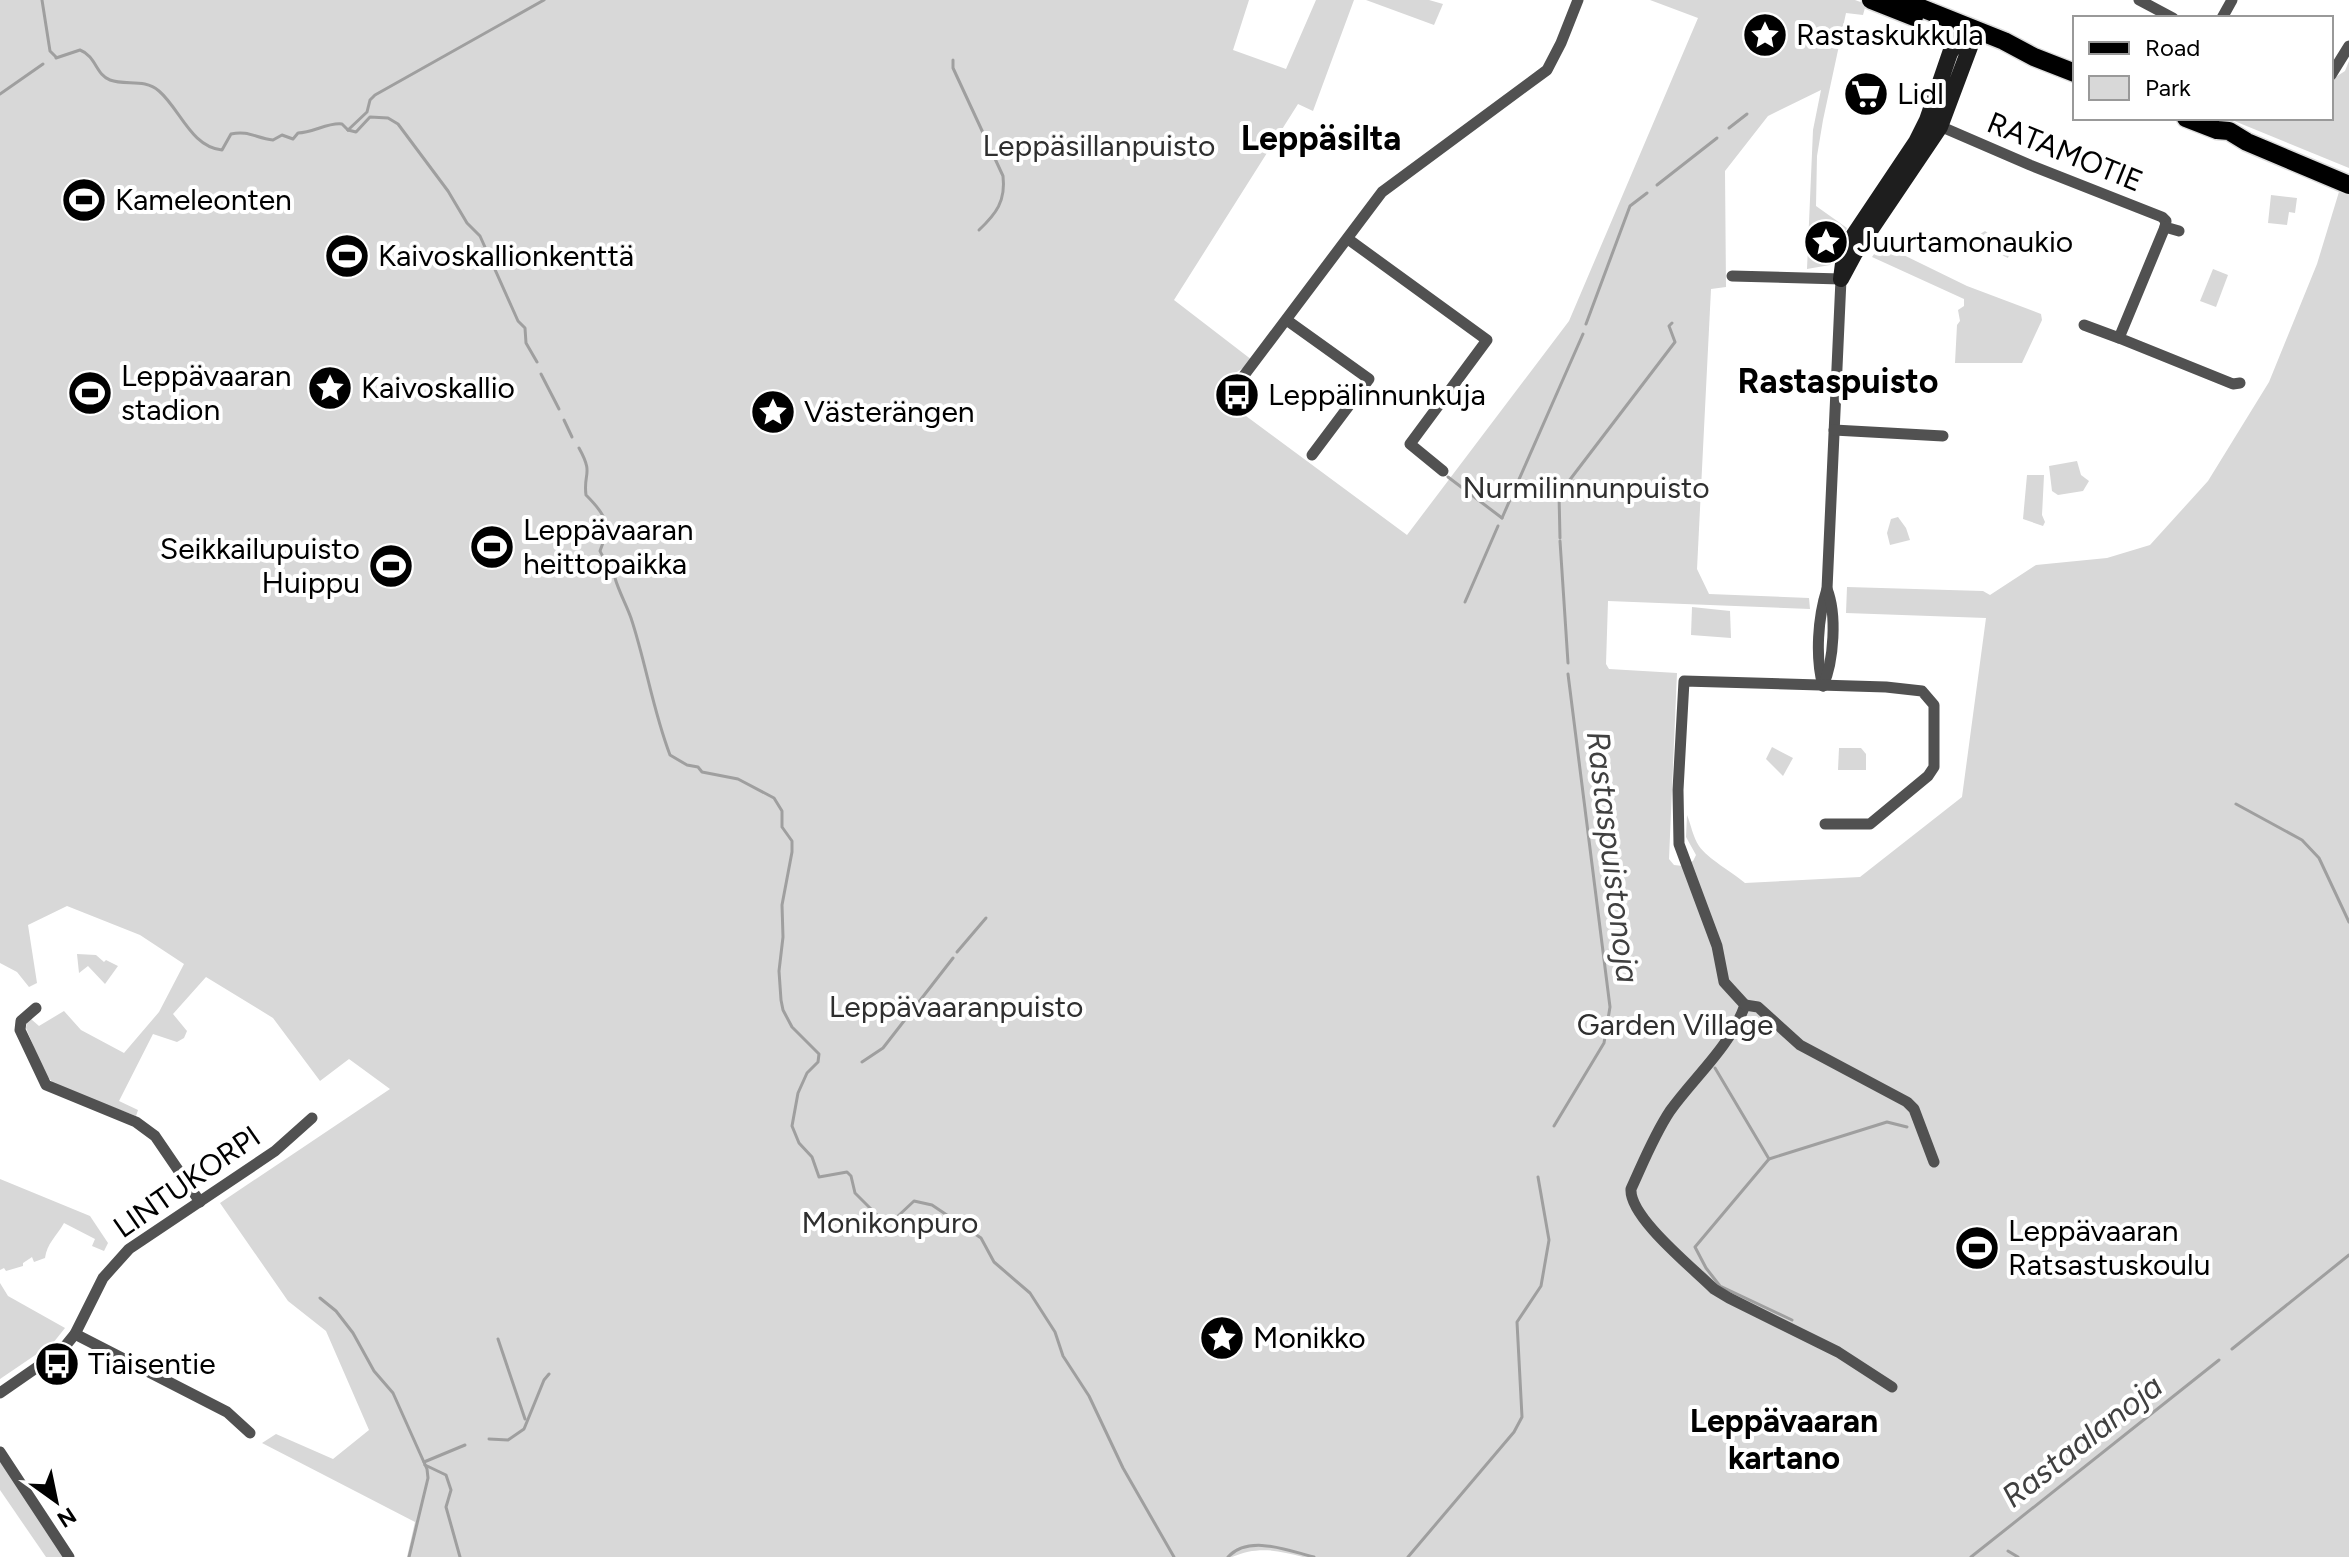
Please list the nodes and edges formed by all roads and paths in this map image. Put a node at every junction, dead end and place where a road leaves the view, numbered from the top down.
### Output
1 (1578, 0) edge
2 (1871, 0) edge
3 (1901, 0) edge
4 (2139, 0) edge
5 (2169, 16) edge
6 (1967, 34) junction
7 (2349, 46) edge
8 (2073, 72) edge
9 (2333, 72) edge
10 (2191, 120) edge
11 (1934, 124) junction
12 (2349, 185) edge
13 (2165, 227) junction
14 (2179, 231) dead end
15 (1348, 239) junction
16 (1732, 276) dead end
17 (1841, 279) junction
18 (1288, 321) junction
19 (2084, 325) dead end
20 (2119, 338) junction
21 (2240, 383) dead end
22 (1236, 386) dead end
23 (1834, 430) junction
24 (1943, 436) dead end
25 (1312, 455) dead end
26 (1443, 471) dead end
27 (1823, 686) junction
28 (1825, 824) dead end
29 (1745, 1005) junction
30 (36, 1008) dead end
31 (312, 1118) dead end
32 (1934, 1162) dead end
33 (200, 1202) junction
34 (75, 1334) junction
35 (1892, 1387) dead end
36 (0, 1393) edge
37 (250, 1433) dead end
38 (0, 1452) edge
39 (69, 1557) edge

1 - 15 street
2 - 6 main road
3 - 6 main road
4 - 5 street
6 - 8 main road
6 - 11 street
7 - 9 street
10 - 12 main road
11 - 13 street, RATAMOTIE
11 - 17 street
13 - 14 street, RATAMOTIE
13 - 20 street
15 - 18 street
15 - 26 street
16 - 17 street
17 - 23 street
18 - 22 street
18 - 25 street
19 - 20 street
20 - 21 street
23 - 24 street
23 - 27 street
27 - 28 street
27 - 29 street
29 - 32 street
29 - 35 street
30 - 33 street
31 - 33 street, LINTUKORPI
33 - 34 street, LINTUKORPI
34 - 36 street, LINTUKORPI
34 - 37 street
38 - 39 street

